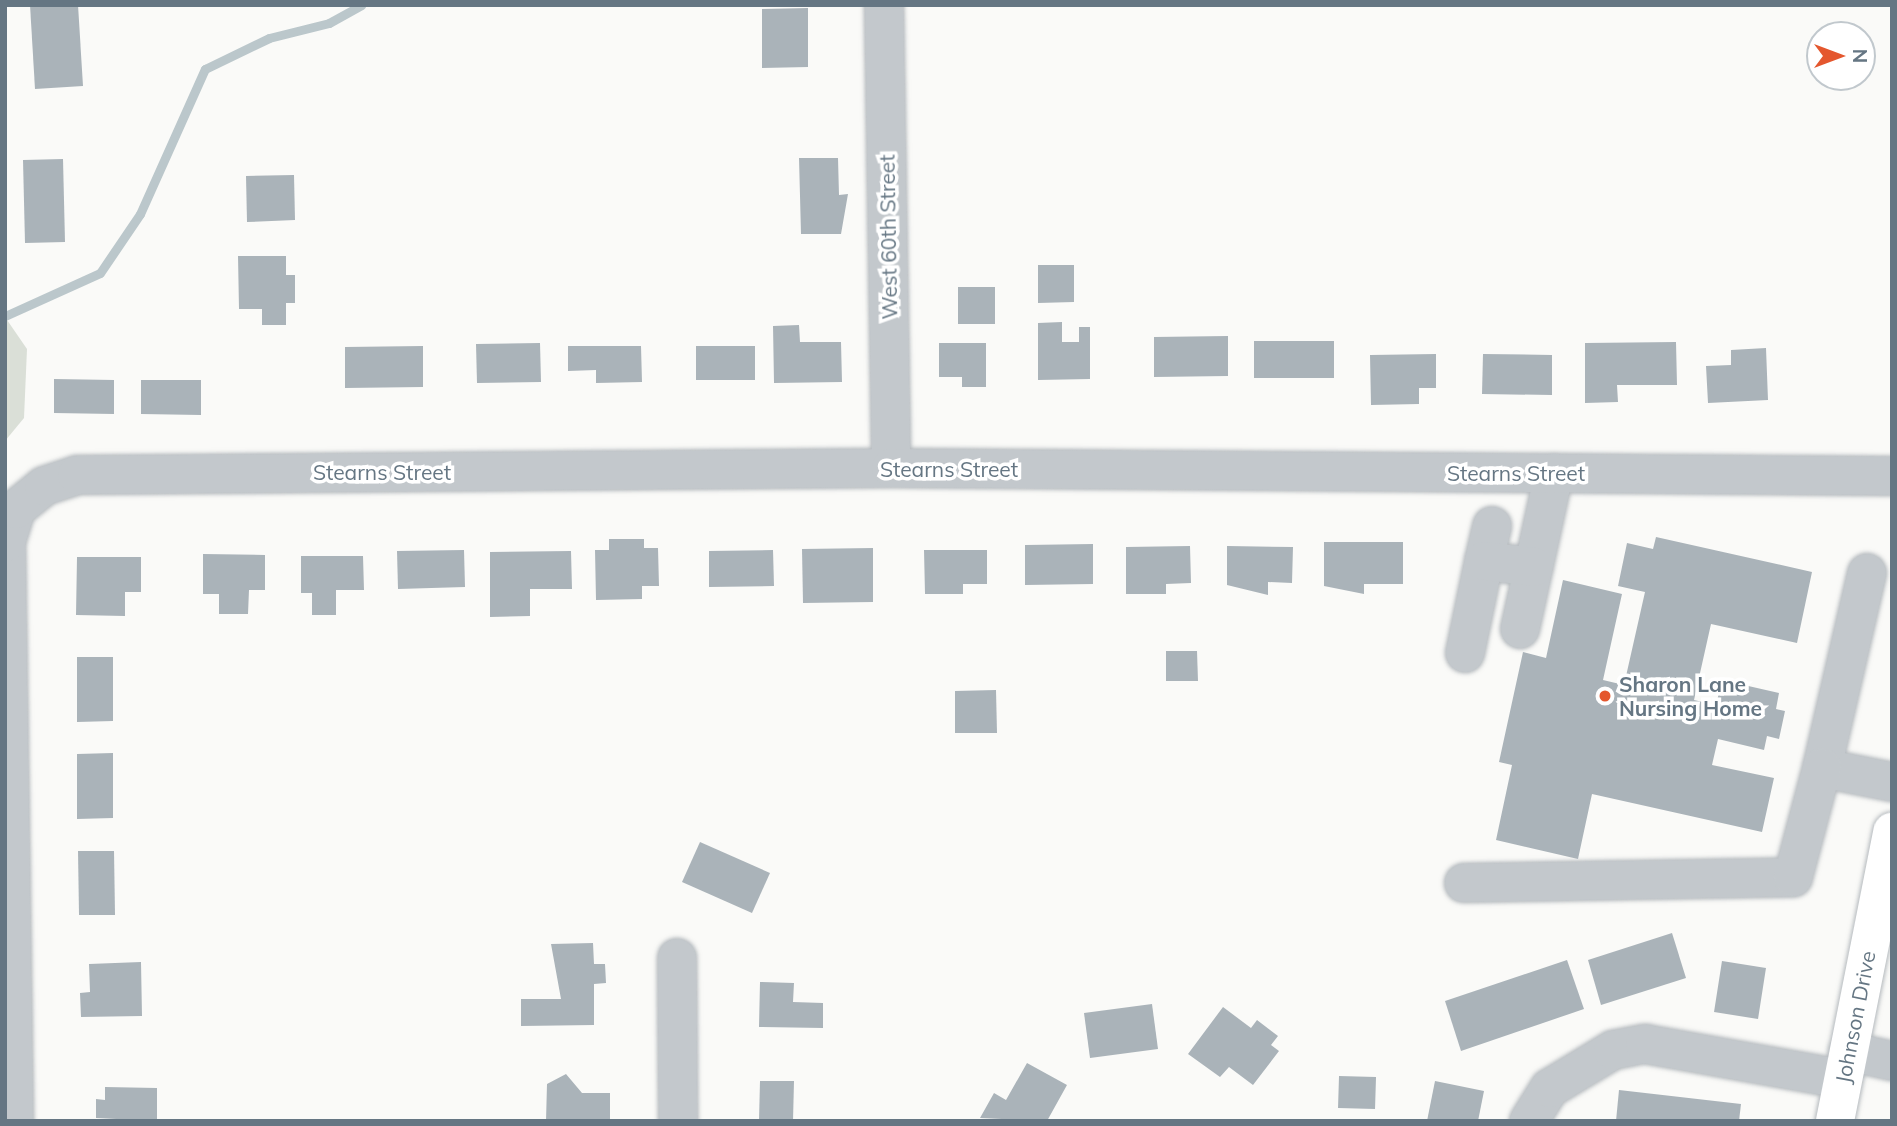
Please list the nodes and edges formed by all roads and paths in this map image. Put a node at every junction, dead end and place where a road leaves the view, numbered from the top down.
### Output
1 (884, 5) edge
2 (891, 468) junction
3 (1554, 474) junction
4 (1892, 476) edge
5 (1534, 568) junction
6 (1867, 573) dead end
7 (1520, 629) dead end
8 (1465, 653) dead end
9 (1822, 768) junction
10 (1892, 782) edge
11 (1892, 832) edge
12 (1464, 883) dead end
13 (677, 958) dead end
14 (1892, 1061) edge
15 (1845, 1065) junction
16 (14, 1121) edge
17 (678, 1121) edge
18 (1529, 1121) edge
19 (1835, 1121) edge

1 - 2 street, West 60th Street
2 - 3 street, Stearns Street
2 - 16 street, Stearns Street
3 - 4 street, Stearns Street
3 - 5 street
5 - 7 street
5 - 8 street
6 - 9 street
9 - 10 street
9 - 12 street
11 - 15 main road, Johnson Drive
13 - 17 street
14 - 15 street
15 - 18 street
15 - 19 main road, Johnson Drive

